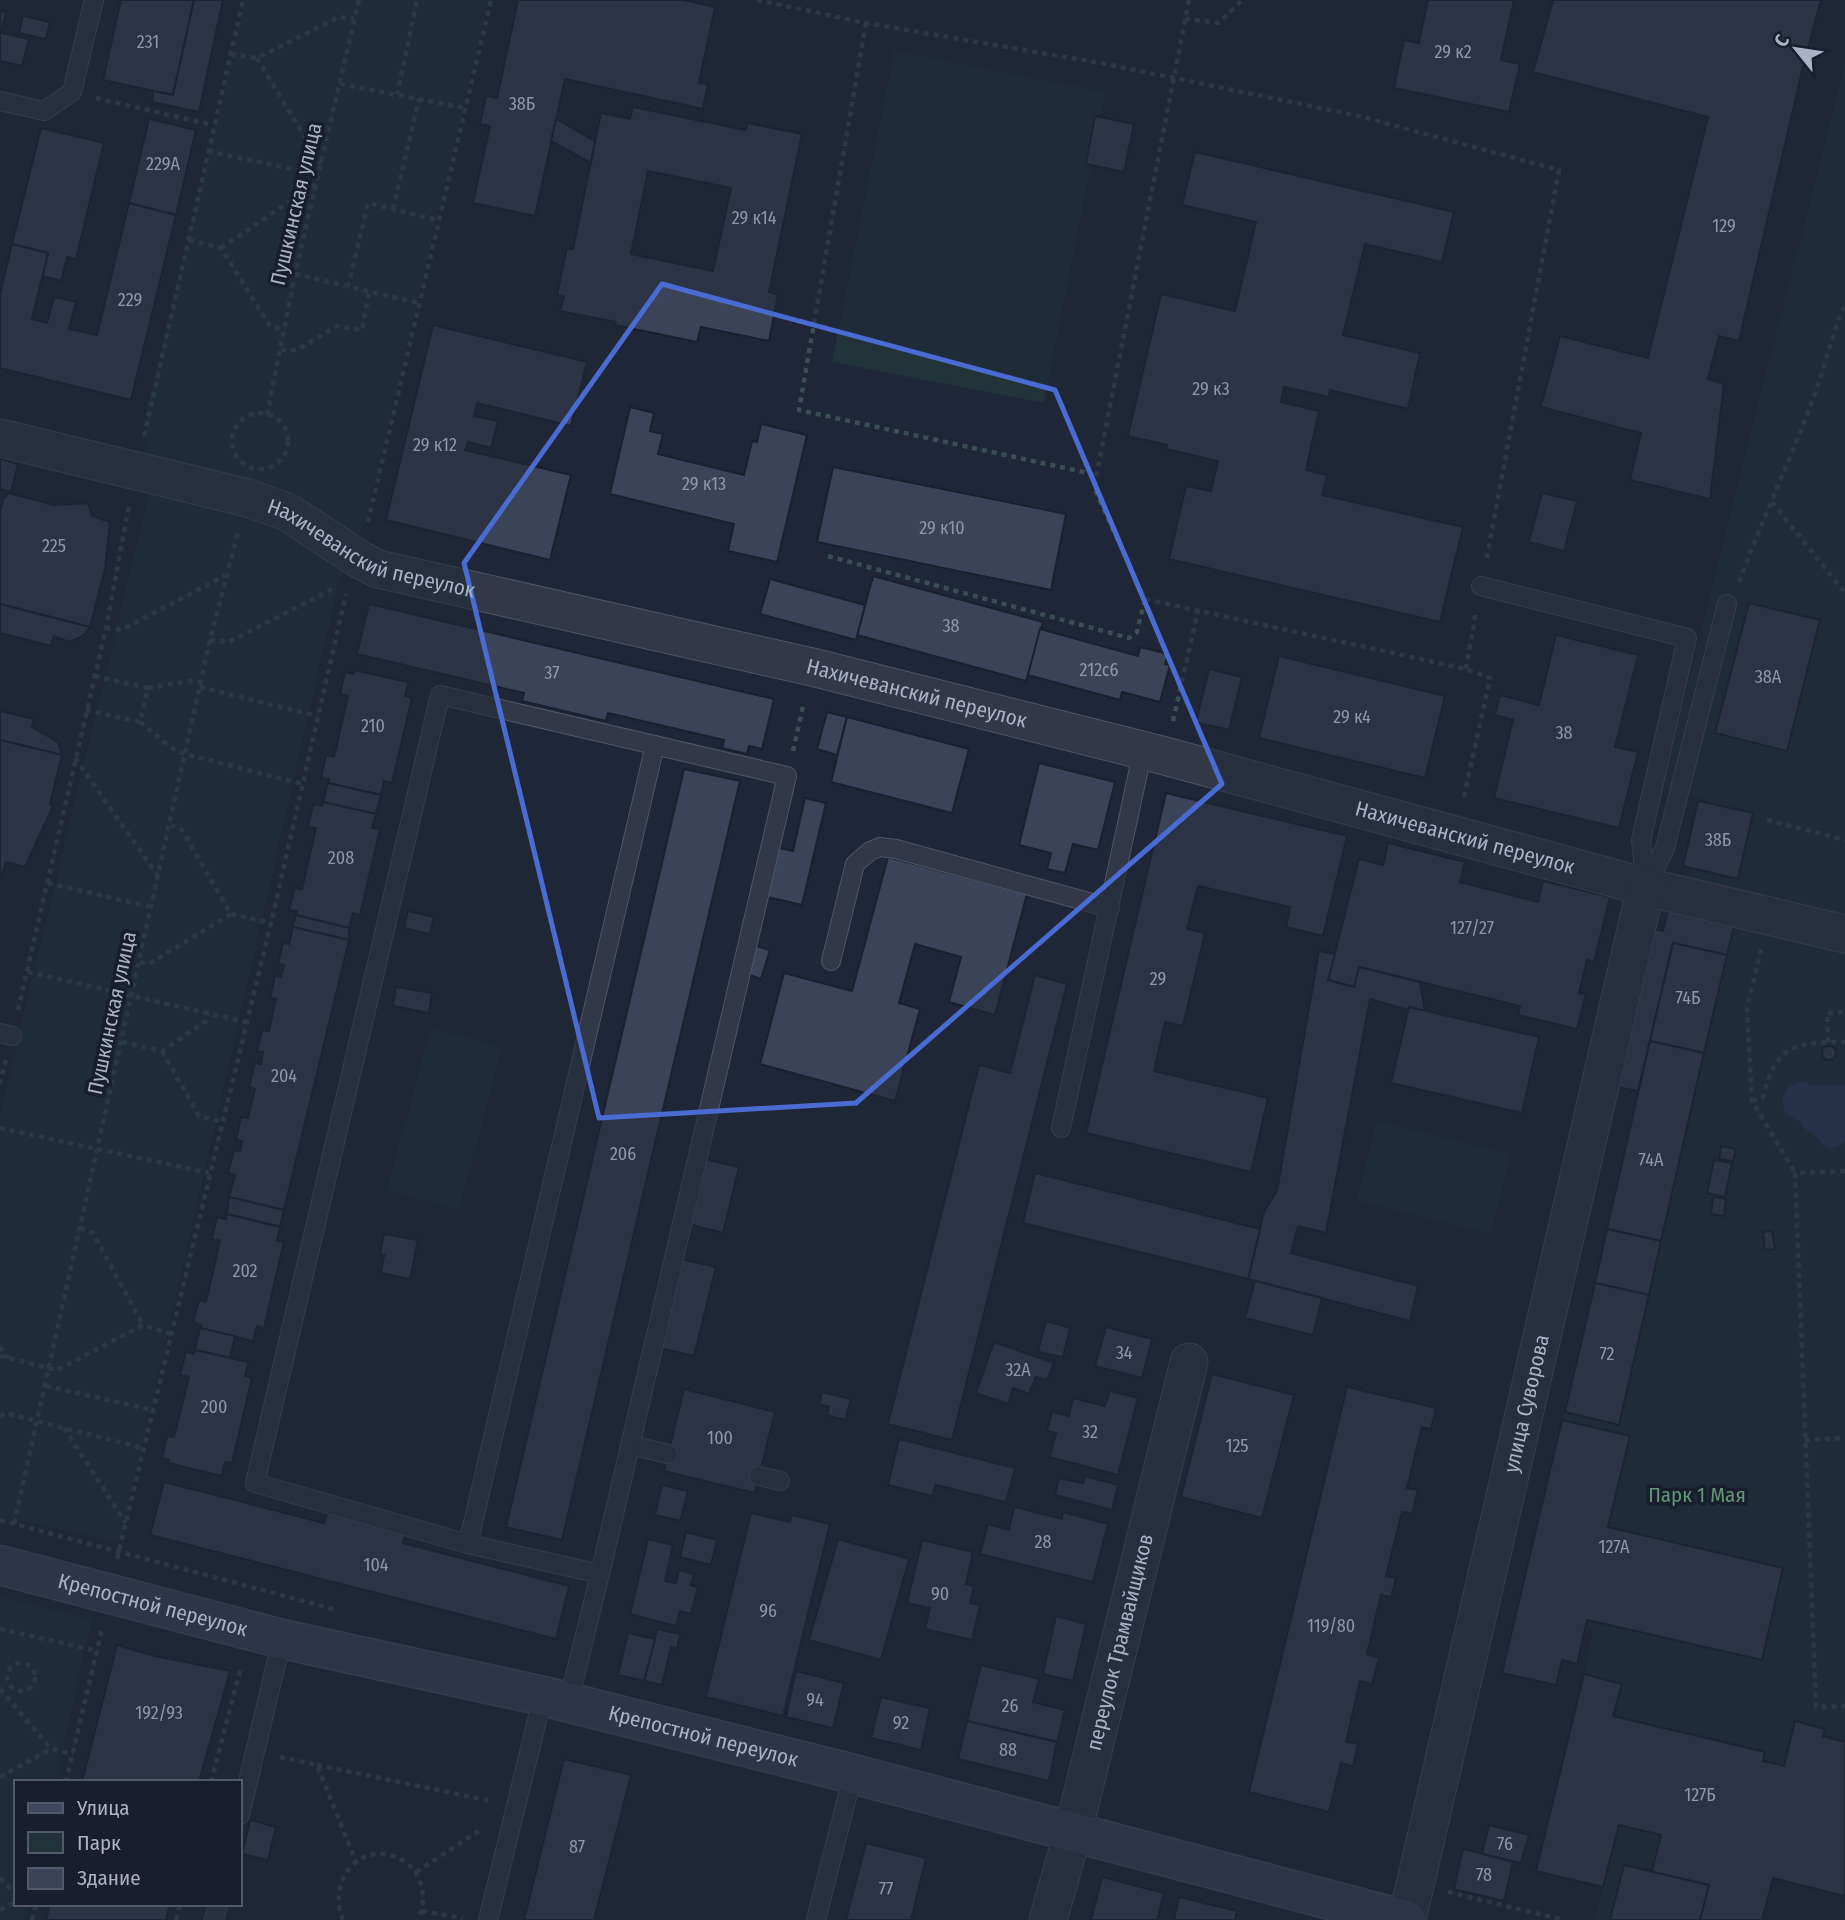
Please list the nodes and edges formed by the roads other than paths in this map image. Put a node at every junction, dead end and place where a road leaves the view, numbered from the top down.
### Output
1 (94, 0) edge
2 (0, 101) edge
3 (0, 438) edge
4 (1481, 586) road end
5 (1727, 604) road end
6 (655, 745) junction
7 (1154, 753) junction
8 (1646, 887) junction
9 (1110, 908) junction
10 (1845, 934) edge
11 (831, 961) dead end
12 (1061, 1128) dead end
13 (1189, 1362) dead end
14 (630, 1445) junction
15 (668, 1454) dead end
16 (759, 1476) dead end
17 (780, 1481) dead end
18 (468, 1544) junction
19 (3, 1565) edge
20 (600, 1574) junction
21 (282, 1639) junction
22 (555, 1700) junction
23 (853, 1774) junction
24 (242, 1807) edge
25 (1073, 1832) junction
26 (488, 1920) edge
27 (816, 1920) edge
28 (1048, 1920) edge
29 (1407, 1920) edge

1 - 2 lane
3 - 7 street, Нахичеванский переулок
4 - 8 lane
5 - 8 lane
6 - 14 lane
6 - 18 lane
6 - 18 lane
7 - 8 street, Нахичеванский переулок
7 - 9 lane
8 - 10 street, Нахичеванский переулок
8 - 29 street, улица Суворова
9 - 11 lane
9 - 12 lane
13 - 25 street, переулок Трамвайщиков
14 - 15 lane
14 - 20 lane
16 - 17 lane
18 - 20 lane
19 - 21 street, Крепостной переулок
20 - 22 lane
21 - 22 street, Крепостной переулок
21 - 24 lane
22 - 23 street, Крепостной переулок
22 - 26 lane
23 - 25 street, Крепостной переулок
23 - 27 lane
25 - 28 street, переулок Трамвайщиков
25 - 29 street, Крепостной переулок

